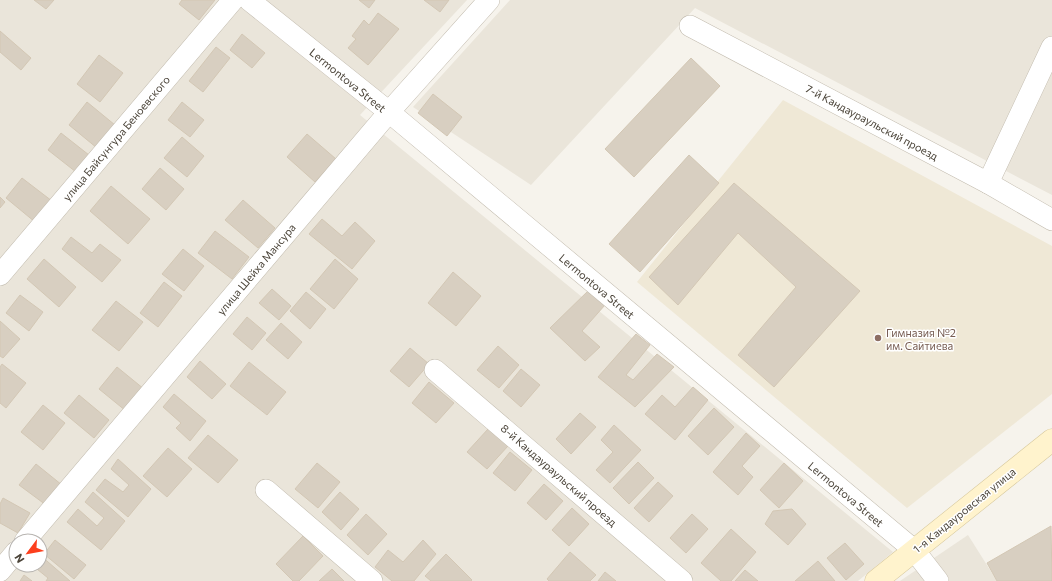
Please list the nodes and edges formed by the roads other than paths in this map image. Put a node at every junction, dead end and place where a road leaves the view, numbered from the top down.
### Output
1 (233, 0) edge
2 (249, 0) edge
3 (489, 0) edge
4 (690, 26) dead end
5 (1052, 47) edge
6 (389, 112) junction
7 (988, 183) junction
8 (1052, 220) edge
9 (0, 275) edge
10 (435, 370) dead end
11 (1052, 440) edge
12 (266, 490) dead end
13 (32, 533) edge
14 (914, 550) junction
15 (8, 562) edge
16 (0, 571) edge
17 (372, 581) edge
18 (682, 581) edge
19 (876, 581) edge
20 (938, 581) edge

1 - 9 street, улица Байсунгура Беноевского
2 - 6 street, Lermontova Street
3 - 6 street, улица Шейха Мансура
4 - 7 street, 7-й Кандаураульский проезд
5 - 7 street
6 - 13 street, улица Шейха Мансура
6 - 14 street, Lermontova Street
7 - 8 street, 7-й Кандаураульский проезд
10 - 18 street, 8-й Кандаураульский проезд
11 - 14 street, 1-я Кандауровская улица
12 - 17 street
14 - 19 street, 1-я Кандауровская улица
14 - 20 street, Lermontova Street
15 - 16 street

